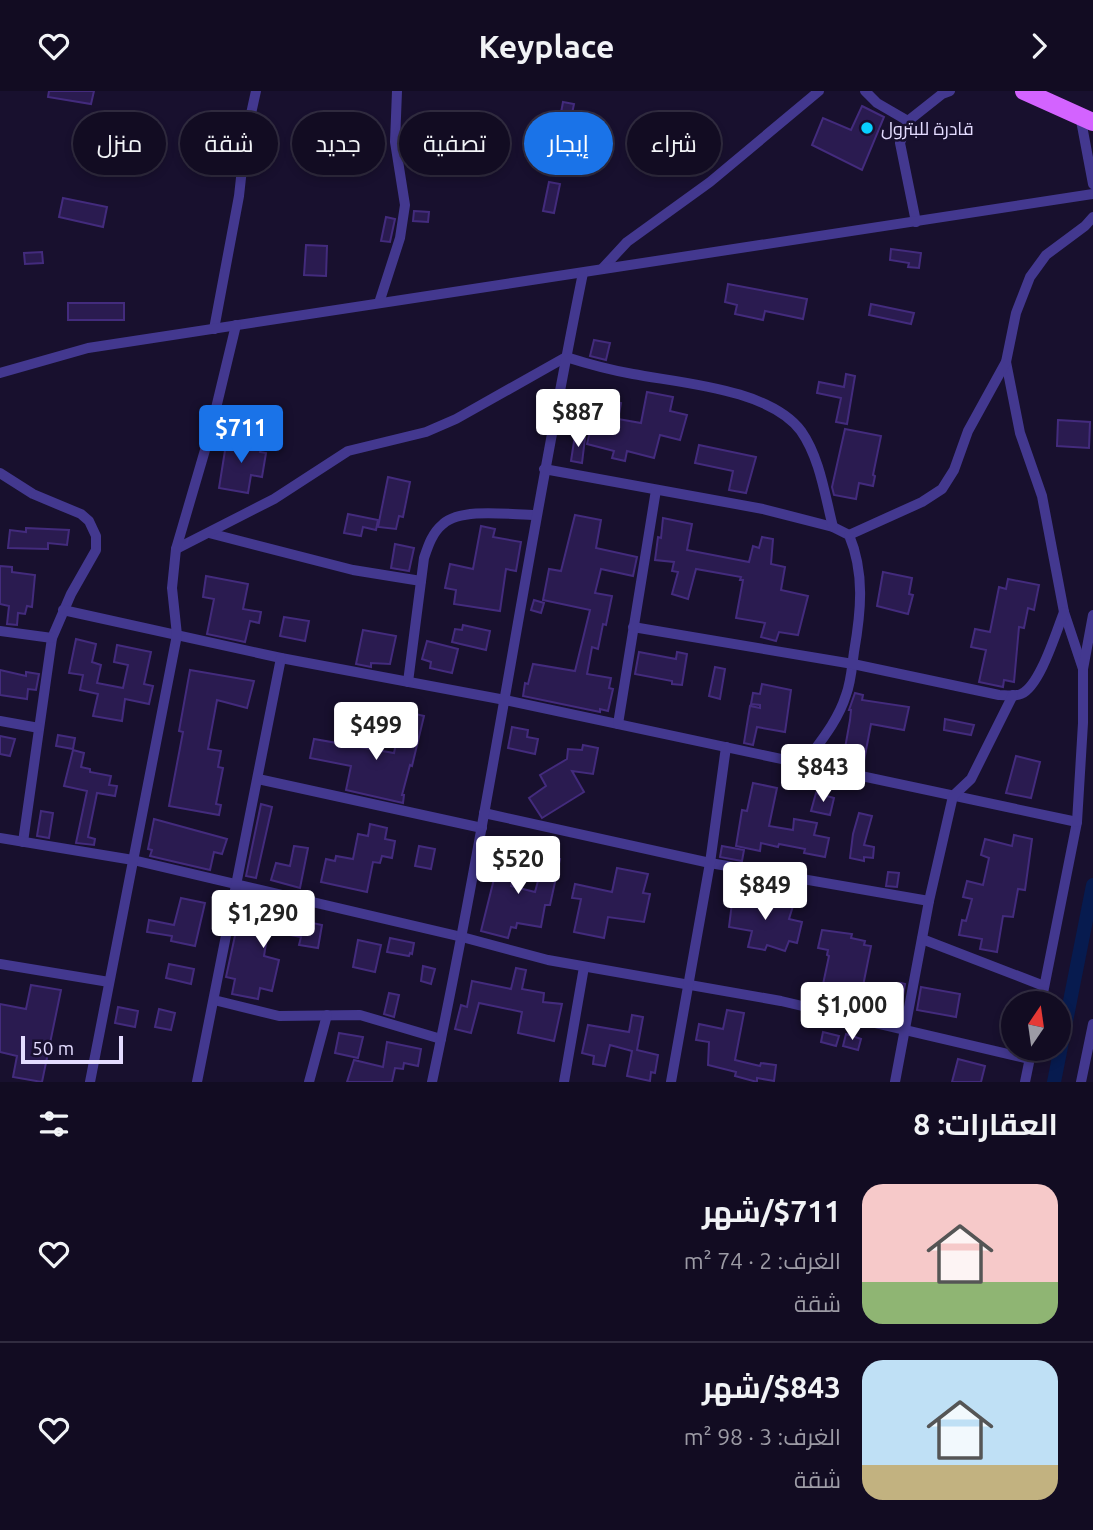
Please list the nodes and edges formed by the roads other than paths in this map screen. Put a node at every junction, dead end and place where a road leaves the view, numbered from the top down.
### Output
1 (256, 91) edge
2 (397, 91) edge
3 (819, 91) edge
4 (865, 91) edge
5 (950, 91) edge
6 (1024, 91) edge
7 (1086, 118) edge
8 (908, 121) junction
9 (1093, 184) edge
10 (1093, 194) edge
11 (1093, 217) edge
12 (916, 222) junction
13 (603, 269) junction
14 (583, 273) junction
15 (379, 303) junction
16 (236, 325) junction
17 (214, 329) junction
18 (566, 357) junction
19 (1006, 362) junction
20 (0, 373) edge
21 (544, 469) junction
22 (0, 474) edge
23 (656, 490) junction
24 (536, 515) junction
25 (833, 527) junction
26 (209, 533) junction
27 (849, 535) junction
28 (176, 549) junction
29 (421, 581) junction
30 (64, 610) junction
31 (1063, 612) junction
32 (1093, 615) edge
33 (633, 627) junction
34 (0, 631) edge
35 (177, 635) junction
36 (52, 638) junction
37 (281, 658) junction
38 (853, 664) junction
39 (1083, 669) junction
40 (408, 682) junction
41 (1013, 695) junction
42 (505, 700) junction
43 (0, 721) edge
44 (618, 724) junction
45 (39, 728) junction
46 (726, 747) junction
47 (804, 764) junction
48 (258, 779) junction
49 (953, 796) junction
50 (484, 813) junction
51 (1077, 822) junction
52 (482, 828) junction
53 (0, 838) edge
54 (23, 842) junction
55 (133, 860) junction
56 (710, 863) junction
57 (236, 884) junction
58 (929, 901) junction
59 (462, 937) junction
60 (922, 939) junction
61 (0, 964) edge
62 (584, 967) junction
63 (109, 982) junction
64 (690, 984) junction
65 (1044, 986) junction
66 (1043, 991) edge
67 (214, 1000) junction
68 (327, 1015) junction
69 (1093, 1024) edge
70 (906, 1030) junction
71 (441, 1039) junction
72 (1001, 1048) edge
73 (1030, 1061) edge
74 (90, 1082) edge
75 (197, 1082) edge
76 (309, 1082) edge
77 (432, 1082) edge
78 (564, 1082) edge
79 (671, 1082) edge
80 (895, 1082) edge
81 (1025, 1082) edge
82 (1081, 1082) edge

1 - 17 street
2 - 15 street
3 - 13 street
4 - 8 street
5 - 8 street
6 - 7 main road
7 - 9 street
8 - 12 street
10 - 12 street
11 - 19 street
12 - 13 street
13 - 14 street
14 - 15 street
14 - 18 street
15 - 16 street
16 - 17 street
16 - 28 street
17 - 20 street
18 - 21 street
18 - 25 street
18 - 26 street
19 - 27 street
19 - 31 street
21 - 23 street
21 - 24 street
22 - 30 street
23 - 25 street
23 - 33 street
24 - 29 street
24 - 42 street
25 - 27 street
26 - 28 street
26 - 29 street
27 - 38 street
28 - 35 street
29 - 40 street
30 - 35 street
30 - 36 street
31 - 39 street
31 - 41 street
32 - 39 street
33 - 38 street
33 - 44 street
34 - 36 street
35 - 37 street
35 - 55 street
36 - 45 street
37 - 40 street
37 - 48 street
38 - 41 street
38 - 47 street
39 - 51 street
40 - 42 street
41 - 49 street
42 - 44 street
42 - 50 street
43 - 45 street
44 - 46 street
45 - 54 street
46 - 47 street
46 - 56 street
47 - 49 street
48 - 52 street
48 - 57 street
49 - 51 street
49 - 58 street
50 - 52 street
50 - 56 street
51 - 65 street
52 - 59 street
53 - 54 street
54 - 55 street
55 - 57 street
55 - 63 street
56 - 58 street
56 - 64 street
57 - 59 street
57 - 67 street
58 - 60 street
59 - 62 street
59 - 71 street
60 - 65 street
60 - 70 street
61 - 63 street
62 - 64 street
62 - 78 street
63 - 74 street
64 - 70 street
64 - 79 street
65 - 66 street
67 - 68 street
67 - 75 street
68 - 71 street
68 - 76 street
69 - 82 street
70 - 72 street
70 - 80 street
71 - 77 street
73 - 81 street

